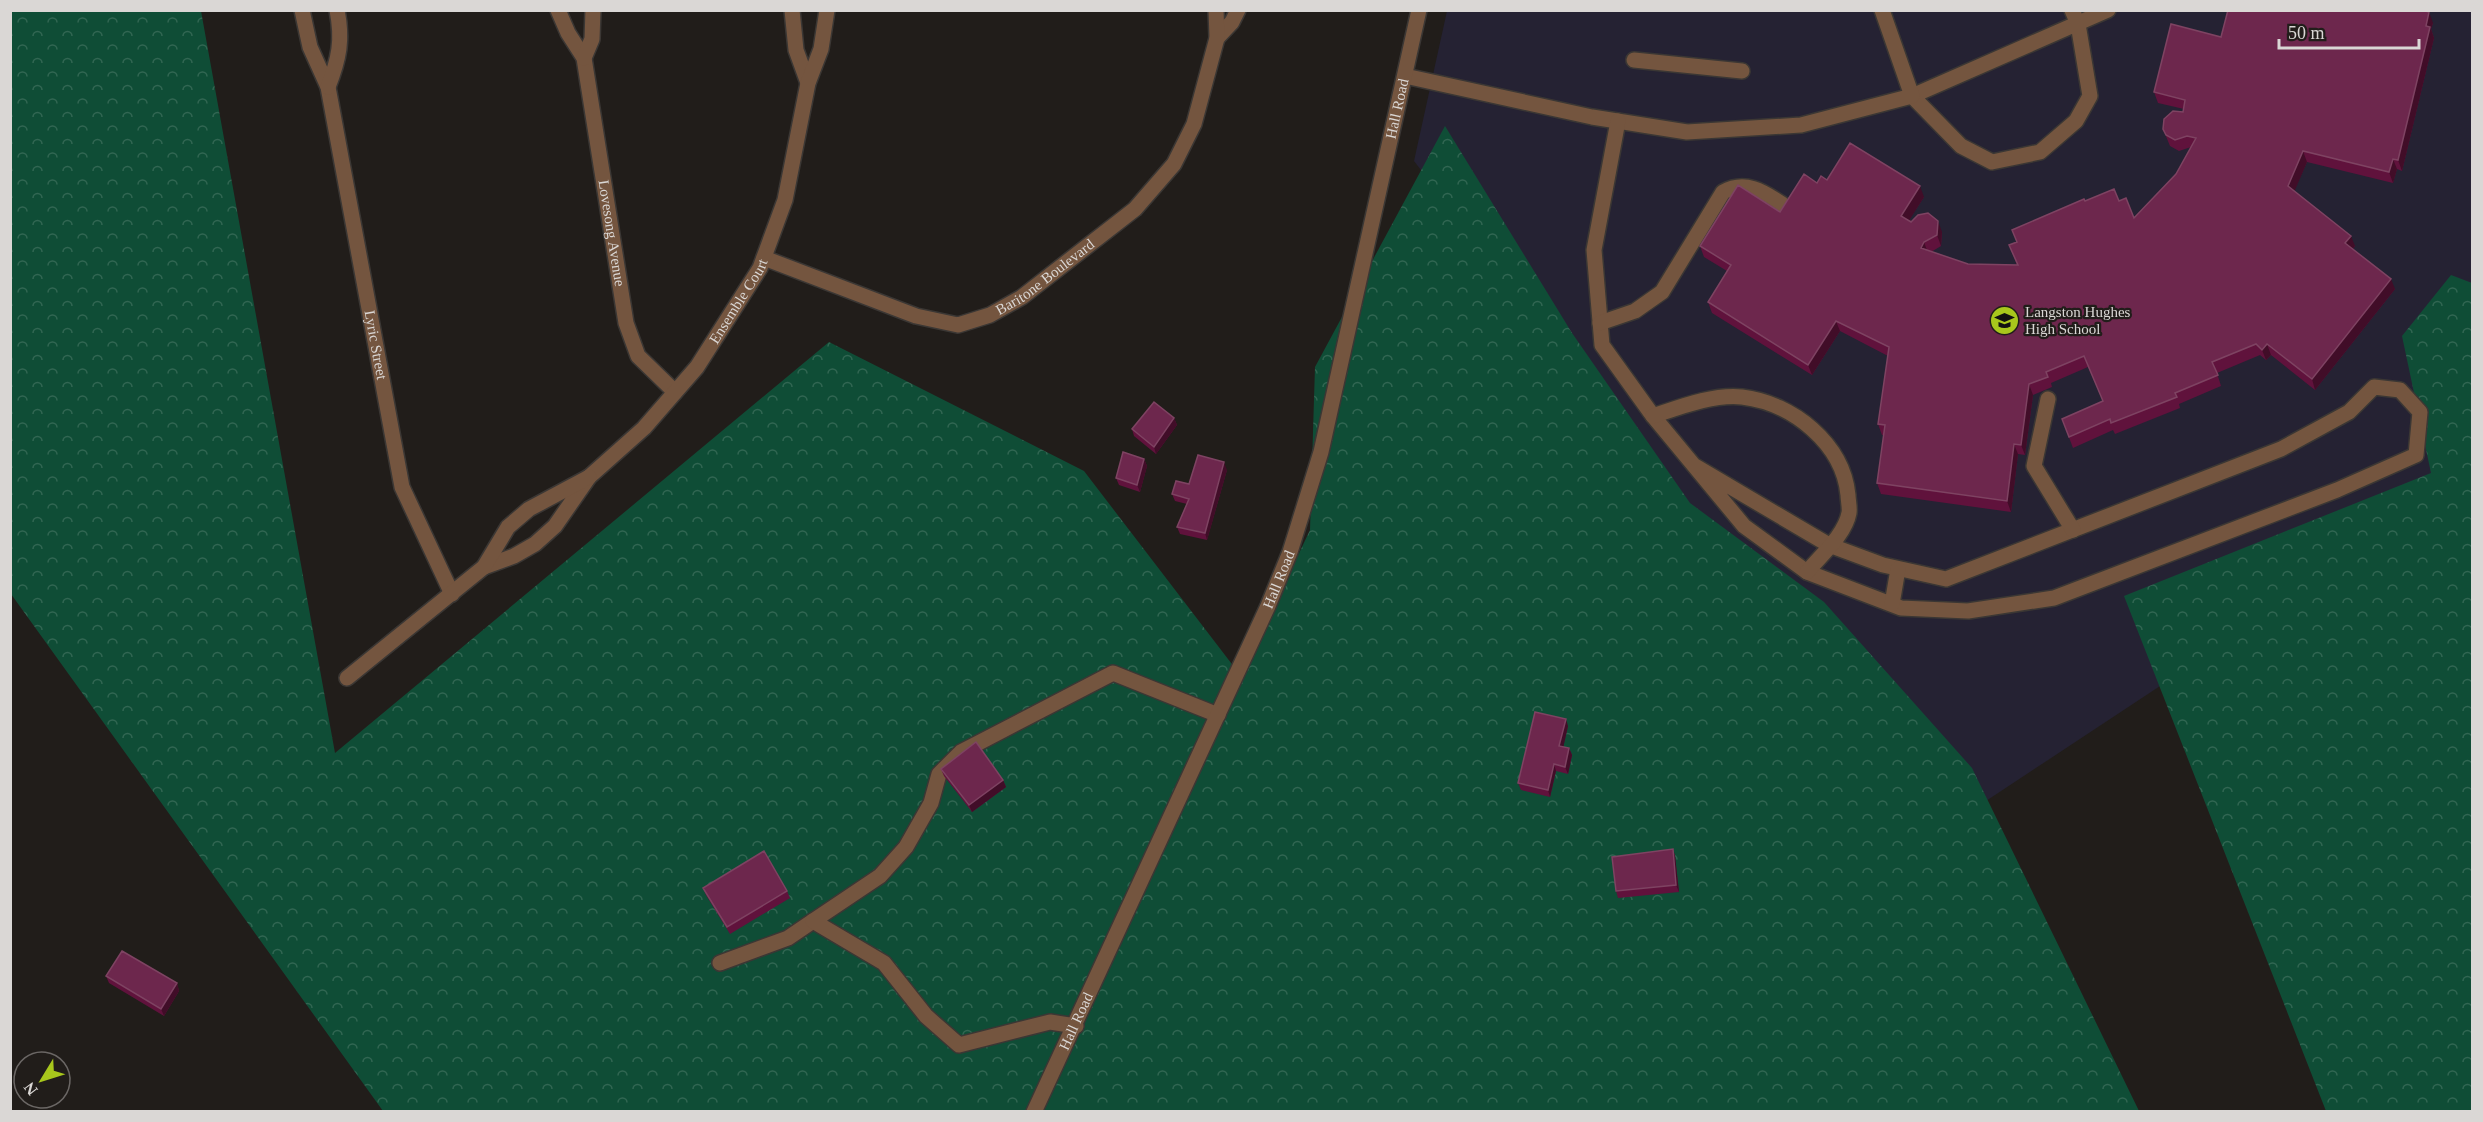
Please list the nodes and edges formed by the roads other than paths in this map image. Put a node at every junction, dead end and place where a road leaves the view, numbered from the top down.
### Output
1 (302, 10) edge
2 (337, 10) edge
3 (558, 10) edge
4 (593, 10) edge
5 (792, 10) edge
6 (827, 10) edge
7 (1216, 10) edge
8 (1238, 10) edge
9 (1419, 10) edge
10 (1882, 10) edge
11 (2108, 10) edge
12 (2075, 17) edge
13 (1217, 38) junction
14 (584, 58) junction
15 (1634, 60) dead end
16 (1742, 71) dead end
17 (1405, 76) junction
18 (807, 83) junction
19 (328, 87) junction
20 (1912, 96) junction
21 (1618, 121) junction
22 (1782, 204) edge
23 (764, 258) junction
24 (1600, 323) junction
25 (675, 392) junction
26 (2048, 399) dead end
27 (1653, 416) junction
28 (1695, 466) junction
29 (590, 477) junction
30 (2073, 530) junction
31 (1829, 544) junction
32 (484, 567) junction
33 (1898, 569) junction
34 (1807, 572) junction
35 (452, 594) junction
36 (1892, 604) junction
37 (347, 678) dead end
38 (1218, 715) junction
39 (813, 921) junction
40 (720, 963) dead end
41 (1076, 1026) junction
42 (1034, 1112) edge

1 - 19 street, Lyric Street
2 - 19 street
3 - 14 street, Lovesong Avenue
4 - 14 street, Lovesong Avenue
5 - 18 street, Ensemble Court
6 - 18 street, Ensemble Court
7 - 13 street, Baritone Boulevard
8 - 13 street, Baritone Boulevard
9 - 17 street, Hall Road
10 - 20 street
11 - 12 street
12 - 20 street
12 - 20 street
13 - 23 street, Baritone Boulevard
14 - 25 street, Lovesong Avenue
15 - 16 street
17 - 21 street
17 - 38 street, Hall Road
18 - 23 street, Ensemble Court
19 - 35 street, Lyric Street
20 - 21 street
21 - 24 street
22 - 24 street
23 - 25 street, Ensemble Court
24 - 27 street
25 - 29 street, Ensemble Court
26 - 30 street
27 - 28 street
27 - 31 street
28 - 31 street
28 - 34 street
29 - 32 street, Ensemble Court
29 - 32 street, Ensemble Court
30 - 33 street
30 - 36 street
31 - 33 street
31 - 34 street
32 - 35 street, Ensemble Court
33 - 36 street
34 - 36 street
35 - 37 street, Ensemble Court
38 - 39 street
38 - 41 street, Hall Road
39 - 40 street
39 - 41 street
41 - 42 street, Hall Road

